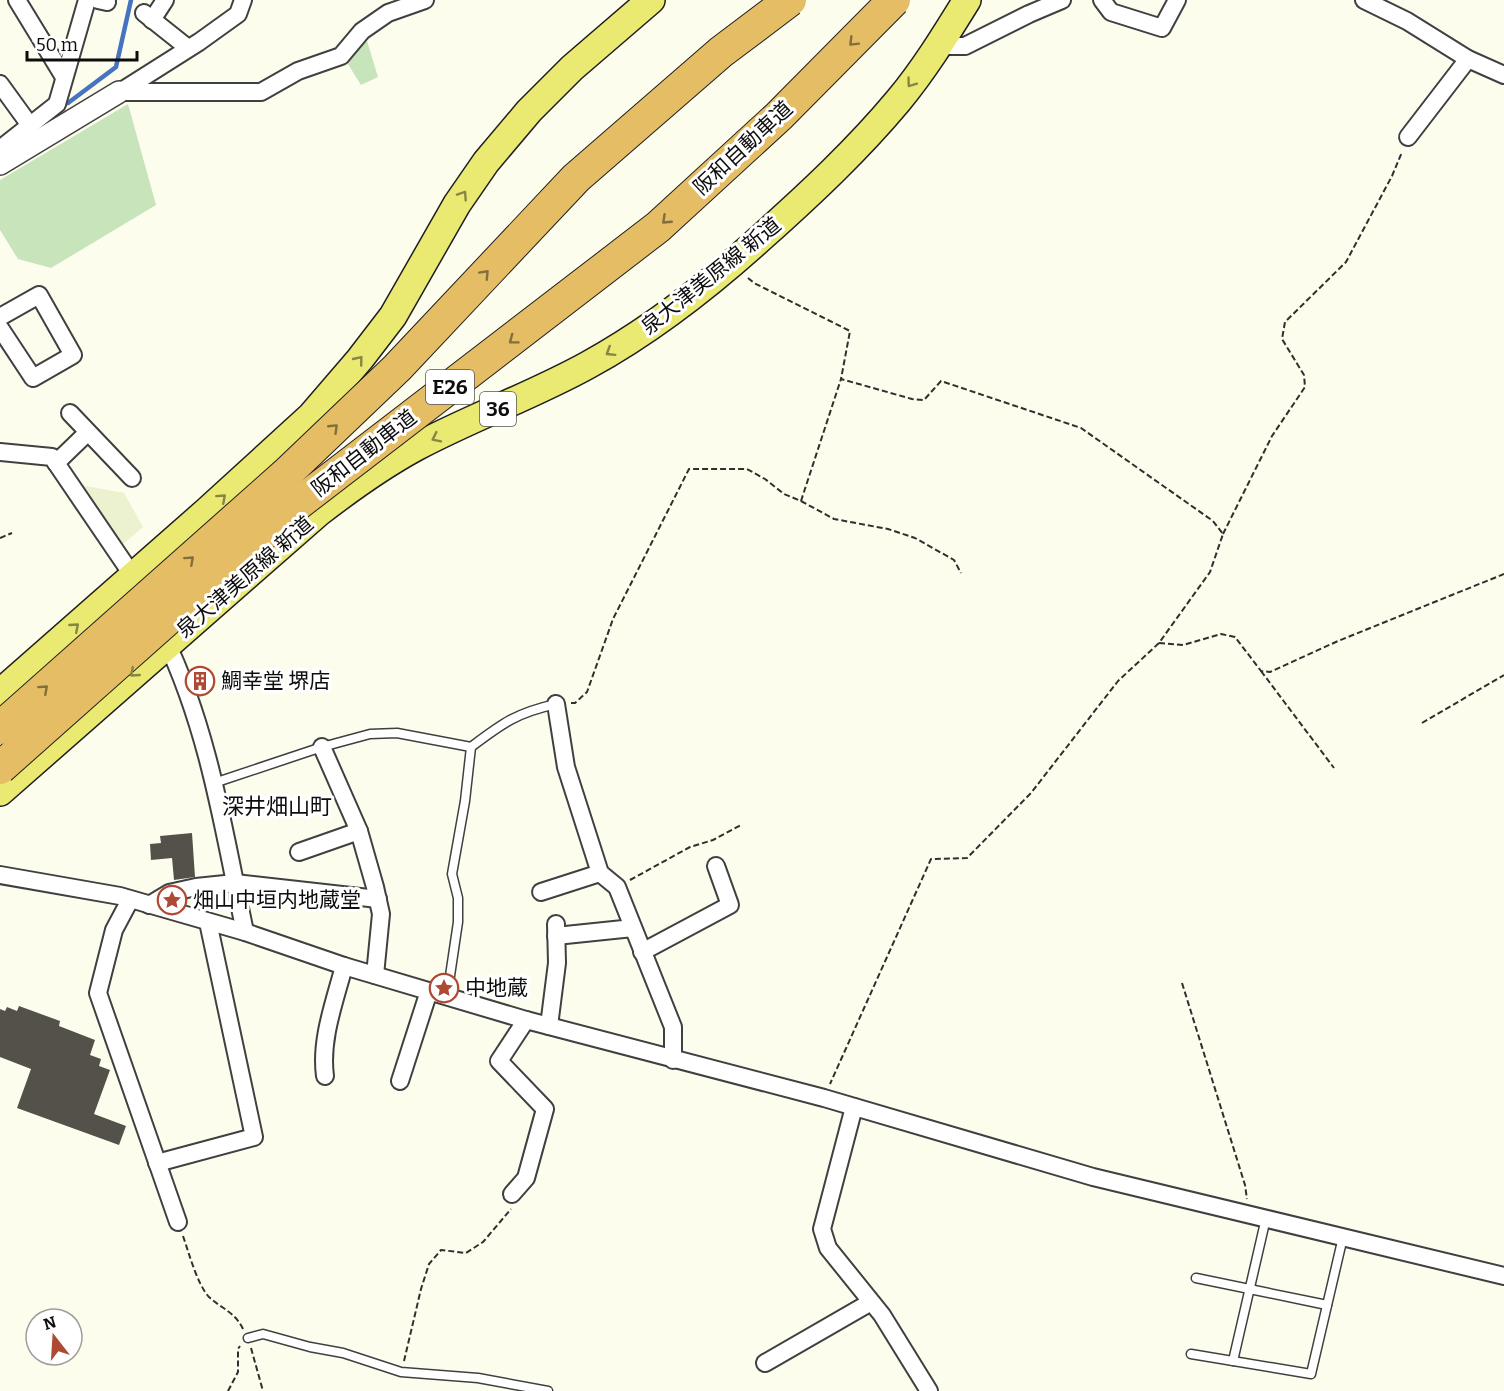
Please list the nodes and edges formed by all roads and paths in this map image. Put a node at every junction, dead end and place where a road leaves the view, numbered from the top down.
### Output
1 (17, 0) edge
2 (87, 0) edge
3 (165, 0) edge
4 (243, 0) edge
5 (425, 0) edge
6 (651, 0) edge
7 (790, 0) edge
8 (894, 0) edge
9 (967, 0) edge
10 (1062, 0) edge
11 (1102, 0) edge
12 (1177, 0) edge
13 (1364, 0) edge
14 (938, 46) junction
15 (188, 48) junction
16 (1468, 59) junction
17 (1504, 75) edge
18 (64, 77) junction
19 (0, 84) edge
20 (119, 92) junction
21 (29, 124) junction
22 (1408, 137) joint
23 (0, 148) edge
24 (0, 164) edge
25 (733, 263) junction
26 (0, 317) edge
27 (0, 328) edge
28 (841, 379) junction
29 (70, 413) dead end
30 (87, 433) junction
31 (0, 452) edge
32 (56, 463) junction
33 (132, 478) dead end
34 (801, 501) junction
35 (12, 532) dead end
36 (1223, 534) junction
37 (0, 538) edge
38 (962, 573) dead end
39 (1504, 574) edge
40 (134, 575) junction
41 (1159, 643) junction
42 (168, 644) junction
43 (1261, 671) junction
44 (1504, 675) edge
45 (0, 693) edge
46 (556, 704) junction
47 (1422, 723) dead end
48 (0, 728) edge
49 (322, 747) junction
50 (471, 747) junction
51 (0, 768) edge
52 (1334, 768) dead end
53 (214, 783) junction
54 (0, 792) edge
55 (741, 825) dead end
56 (359, 831) junction
57 (299, 852) dead end
58 (716, 866) dead end
59 (600, 873) junction
60 (0, 875) edge
61 (235, 883) junction
62 (617, 887) junction
63 (541, 892) dead end
64 (378, 899) junction
65 (130, 900) junction
66 (148, 905) junction
67 (208, 922) junction
68 (633, 928) junction
69 (245, 932) junction
70 (642, 952) junction
71 (344, 966) junction
72 (375, 975) junction
73 (1182, 983) dead end
74 (429, 991) junction
75 (447, 996) junction
76 (526, 1020) junction
77 (549, 1026) junction
78 (673, 1060) junction
79 (325, 1076) dead end
80 (400, 1081) dead end
81 (824, 1098) junction
82 (854, 1107) junction
83 (157, 1163) junction
84 (526, 1178) junction
85 (512, 1194) dead end
86 (1248, 1214) junction
87 (1266, 1218) junction
88 (178, 1222) joint
89 (1343, 1237) junction
90 (1504, 1276) edge
91 (1196, 1278) dead end
92 (1250, 1289) junction
93 (871, 1302) junction
94 (1327, 1305) junction
95 (248, 1338) junction
96 (1191, 1354) dead end
97 (1233, 1361) junction
98 (765, 1363) dead end
99 (401, 1372) junction
100 (228, 1391) edge
101 (263, 1391) edge
102 (548, 1391) edge
103 (929, 1391) edge

1 - 18 street
2 - 18 street
3 - 15 street
4 - 15 street
5 - 20 street
40 -> 6 main road
48 -> 7 highway, 阪和自動車道 / E26, bridge
8 -> 51 highway, 阪和自動車道 / E26, bridge
9 - 14 main road, 泉大津美原線 新道 / 36
10 - 14 street
11 - 12 street
13 - 16 street
14 -> 25 main road, 泉大津美原線 新道 / 36
15 - 20 street
16 - 17 street
16 - 22 street
18 - 21 street
19 - 21 street
20 - 24 street
21 - 23 street
22 - 36 path
25 - 28 path
25 -> 42 main road, 泉大津美原線 新道 / 36
26 - 27 street
28 - 34 path
28 - 36 path
29 - 30 street
30 - 32 street
30 - 33 street
31 - 32 street
32 - 40 street
34 - 38 path
34 - 46 path
35 - 37 path
36 - 41 path
39 - 43 path
40 - 42 street
45 -> 40 main road
41 - 43 path
41 - 81 path
42 - 53 street
42 -> 54 main road, 泉大津美原線 新道 / 36
43 - 52 path
44 - 47 path
46 - 50 lane
46 - 59 street
49 - 50 lane
49 - 53 lane
49 - 56 street
50 - 75 lane
53 - 61 street
55 - 62 path
56 - 57 street
56 - 64 street
58 - 70 street
59 - 62 street
59 - 63 street
60 - 65 street
61 - 64 street
61 - 66 street
61 - 69 street
62 - 68 street
64 - 72 street
65 - 66 street
65 - 83 street
66 - 67 street
67 - 69 street
67 - 83 street
68 - 70 street
68 - 77 street
69 - 71 street
70 - 78 street
71 - 72 street
71 - 79 street
72 - 74 street
73 - 86 path
74 - 75 street
74 - 80 street
75 - 76 street
76 - 77 street
76 - 84 street
77 - 78 street
78 - 81 street
81 - 82 street
82 - 86 street
82 - 93 street
83 - 88 street
84 - 85 street
84 - 99 path
86 - 87 street
87 - 89 street
87 - 92 lane
88 - 95 path
89 - 90 street
89 - 94 lane
91 - 92 lane
92 - 94 lane
92 - 97 lane
93 - 98 street
93 - 103 street
94 - 97 lane
95 - 99 lane
95 - 100 path
95 - 101 path
96 - 97 lane
99 - 102 lane

